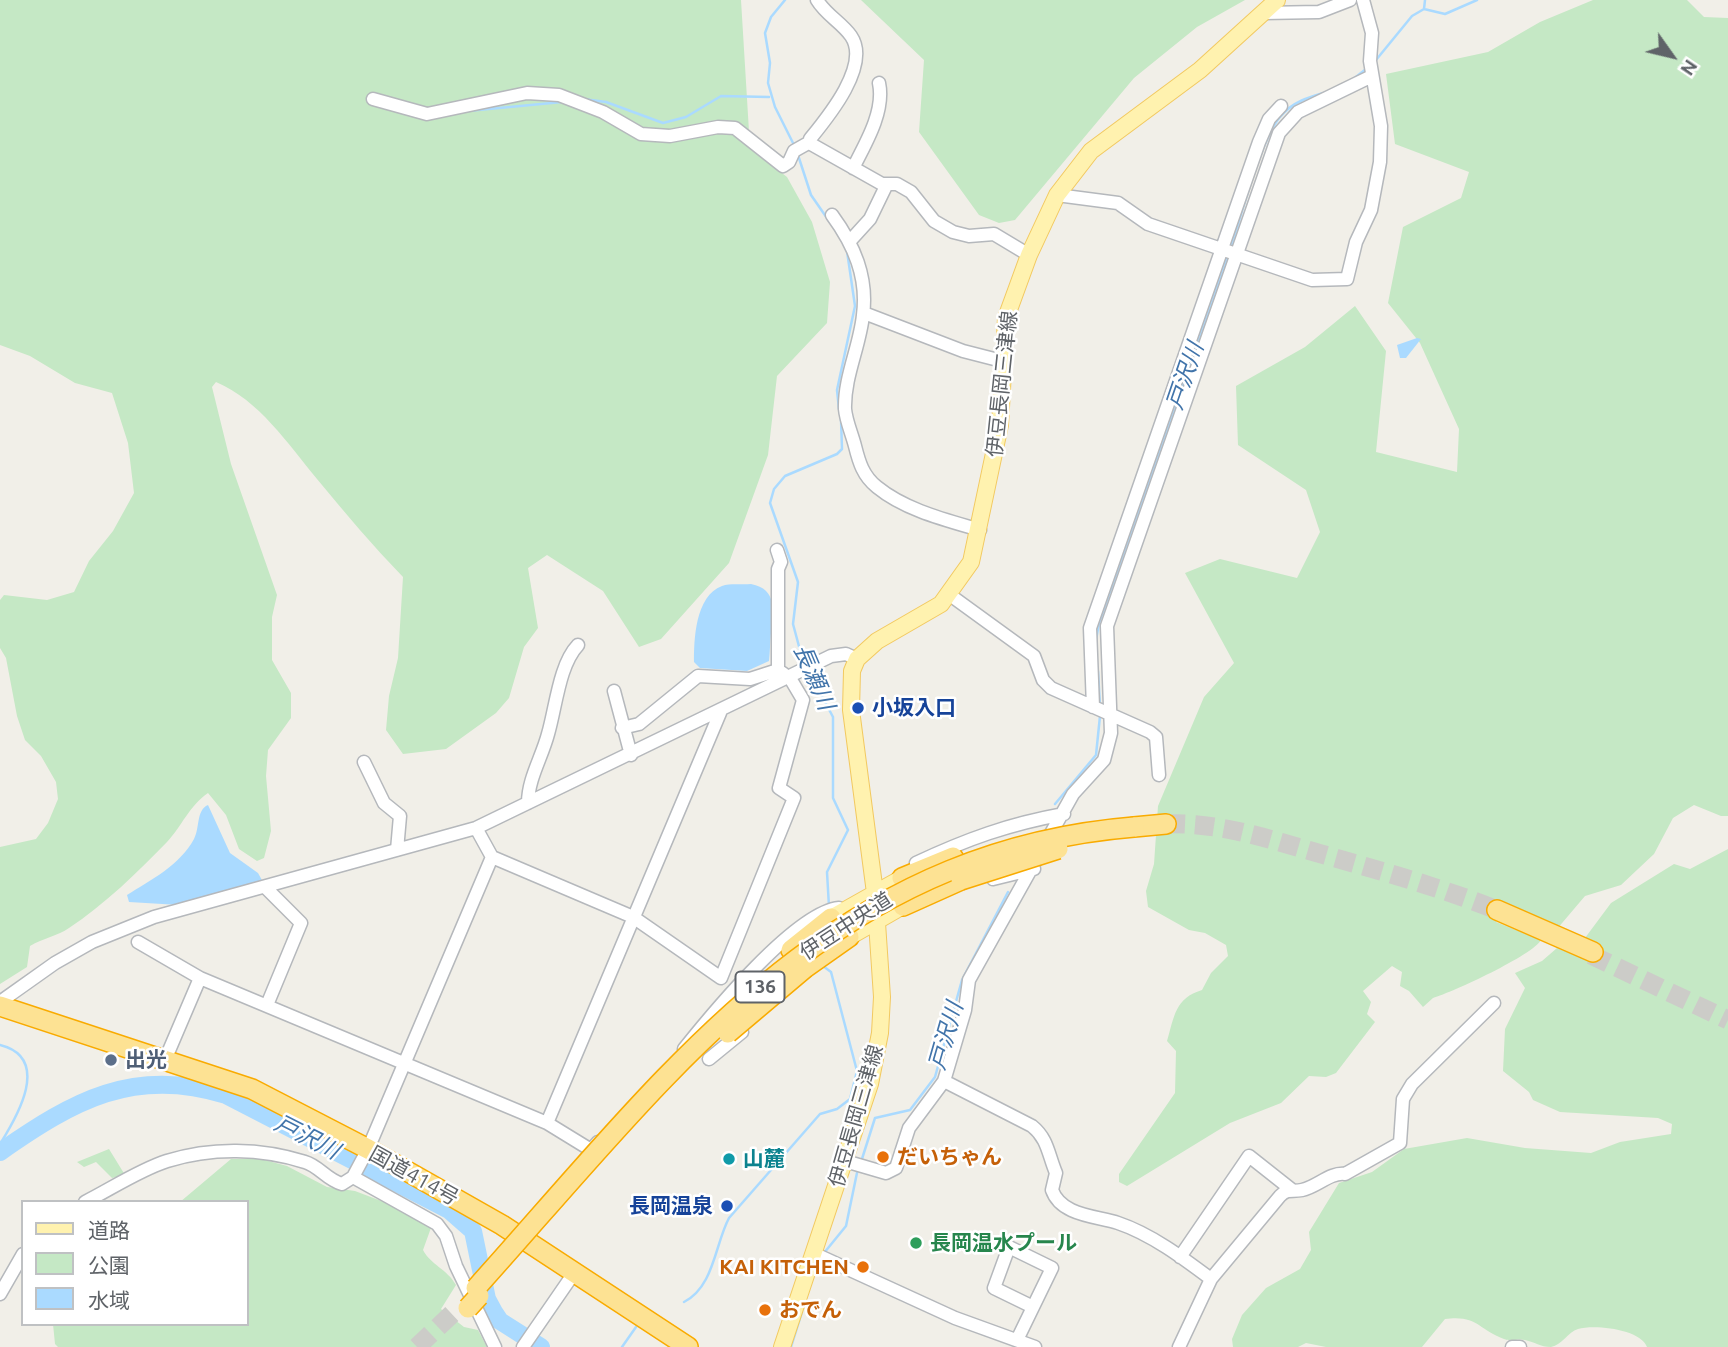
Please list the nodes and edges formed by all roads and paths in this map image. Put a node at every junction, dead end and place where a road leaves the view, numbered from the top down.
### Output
1 (817, 0) edge
2 (1277, 0) edge
3 (1350, 0) edge
4 (1363, 0) edge
5 (1263, 13) junction
6 (1372, 76) junction
7 (879, 83) dead end
8 (373, 99) dead end
9 (1281, 106) dead end
10 (801, 147) junction
11 (853, 168) junction
12 (886, 186) junction
13 (1057, 195) junction
14 (832, 215) dead end
15 (850, 241) junction
16 (1229, 252) junction
17 (1029, 255) junction
18 (864, 313) junction
19 (1002, 361) junction
20 (981, 530) junction
21 (777, 550) dead end
22 (950, 596) junction
23 (578, 645) dead end
24 (857, 659) junction
25 (789, 675) junction
26 (614, 691) dead end
27 (1101, 710) junction
28 (720, 713) junction
29 (622, 728) junction
30 (631, 755) junction
31 (364, 762) dead end
32 (1159, 775) dead end
33 (528, 803) junction
34 (1064, 814) junction
35 (1166, 826) tunnel mouth
36 (476, 828) junction
37 (1129, 829) junction
38 (1099, 836) junction
39 (397, 850) junction
40 (492, 857) junction
41 (1034, 869) junction
42 (902, 878) junction
43 (265, 887) junction
44 (875, 894) junction
45 (850, 906) junction
46 (902, 906) junction
47 (1496, 912) tunnel mouth
48 (632, 916) junction
49 (831, 918) joint
50 (875, 921) junction
51 (849, 937) junction
52 (138, 942) dead end
53 (1592, 954) tunnel mouth
54 (200, 978) junction
55 (721, 978) junction
56 (734, 986) junction
57 (1493, 1003) dead end
58 (0, 1004) edge
59 (267, 1005) junction
60 (771, 1008) junction
61 (696, 1058) junction
62 (165, 1060) junction
63 (404, 1065) junction
64 (944, 1081) junction
65 (547, 1122) junction
66 (366, 1152) junction
67 (845, 1161) junction
68 (354, 1174) junction
69 (1292, 1190) junction
70 (89, 1200) edge
71 (813, 1253) junction
72 (21, 1257) edge
73 (1180, 1257) junction
74 (574, 1273) junction
75 (1211, 1279) junction
76 (0, 1294) edge
77 (470, 1300) tunnel mouth
78 (1033, 1307) junction
79 (1017, 1340) junction
80 (495, 1347) edge
81 (523, 1347) edge
82 (688, 1347) edge
83 (782, 1347) edge
84 (1035, 1347) edge
85 (1179, 1347) edge
86 (1512, 1347) edge
87 (1520, 1347) edge

1 - 10 street
2 - 5 main road, 伊豆長岡三津線
3 - 5 street
4 - 6 street
5 - 13 main road, 伊豆長岡三津線
6 - 16 street
6 - 16 street
7 - 11 street
8 - 10 street
9 - 16 street
10 - 11 street
11 - 12 street
12 - 15 street
12 - 17 street
13 - 16 street
13 - 17 main road, 伊豆長岡三津線
14 - 15 street
15 - 18 street
16 - 27 street
16 - 27 street
17 - 19 main road, 伊豆長岡三津線
18 - 19 street
18 - 20 street
19 - 20 main road, 伊豆長岡三津線
20 - 22 main road, 伊豆長岡三津線
21 - 25 street
22 - 24 main road, 伊豆長岡三津線
22 - 27 street
23 - 33 street
24 - 25 street
24 - 44 main road, 伊豆長岡三津線
25 - 28 street
25 - 29 street
25 - 55 street
26 - 29 street
27 - 32 street
27 - 34 street
28 - 30 street
28 - 48 street
29 - 30 street
30 - 33 street
31 - 39 street
33 - 36 street
34 - 41 street
34 - 42 street
35 - 37 highway, 伊豆中央道 / 136
36 - 39 street
36 - 40 street
37 - 38 highway, 伊豆中央道 / 136, bridge
37 - 42 highway
37 - 61 highway, 伊豆中央道 / 136, bridge
38 - 46 highway, bridge
38 - 61 highway, 伊豆中央道 / 136, bridge
39 - 43 street
40 - 48 street
40 - 63 street
41 - 46 street
41 - 64 street
42 - 44 main road
43 - 58 street
43 - 59 street
44 - 45 main road
44 - 50 main road, 伊豆長岡三津線
45 - 49 main road
45 - 56 street
46 - 50 main road
47 - 53 highway
48 - 55 street
48 - 65 street
49 - 61 highway, bridge
50 - 51 main road
50 - 67 main road, 伊豆長岡三津線
51 - 60 street
51 - 61 highway, bridge
52 - 54 street
54 - 59 street
54 - 62 street
55 - 56 street
56 - 60 street
56 - 65 street
57 - 69 street
58 - 62 highway, 国道414号
59 - 63 street
60 - 61 street
61 - 77 highway, 伊豆中央道 / 136, bridge
62 - 66 highway, 国道414号
63 - 65 street
63 - 66 street
64 - 67 street
64 - 73 street
66 - 68 street
66 - 74 highway, 国道414号
67 - 71 main road, 伊豆長岡三津線
68 - 70 street
68 - 80 street
69 - 73 street
69 - 75 street
71 - 79 street
71 - 83 main road, 伊豆長岡三津線
72 - 76 street
73 - 75 street
74 - 81 street
74 - 82 highway, 国道414号
75 - 85 street
78 - 78 street
78 - 79 street
79 - 84 street
86 - 87 street

